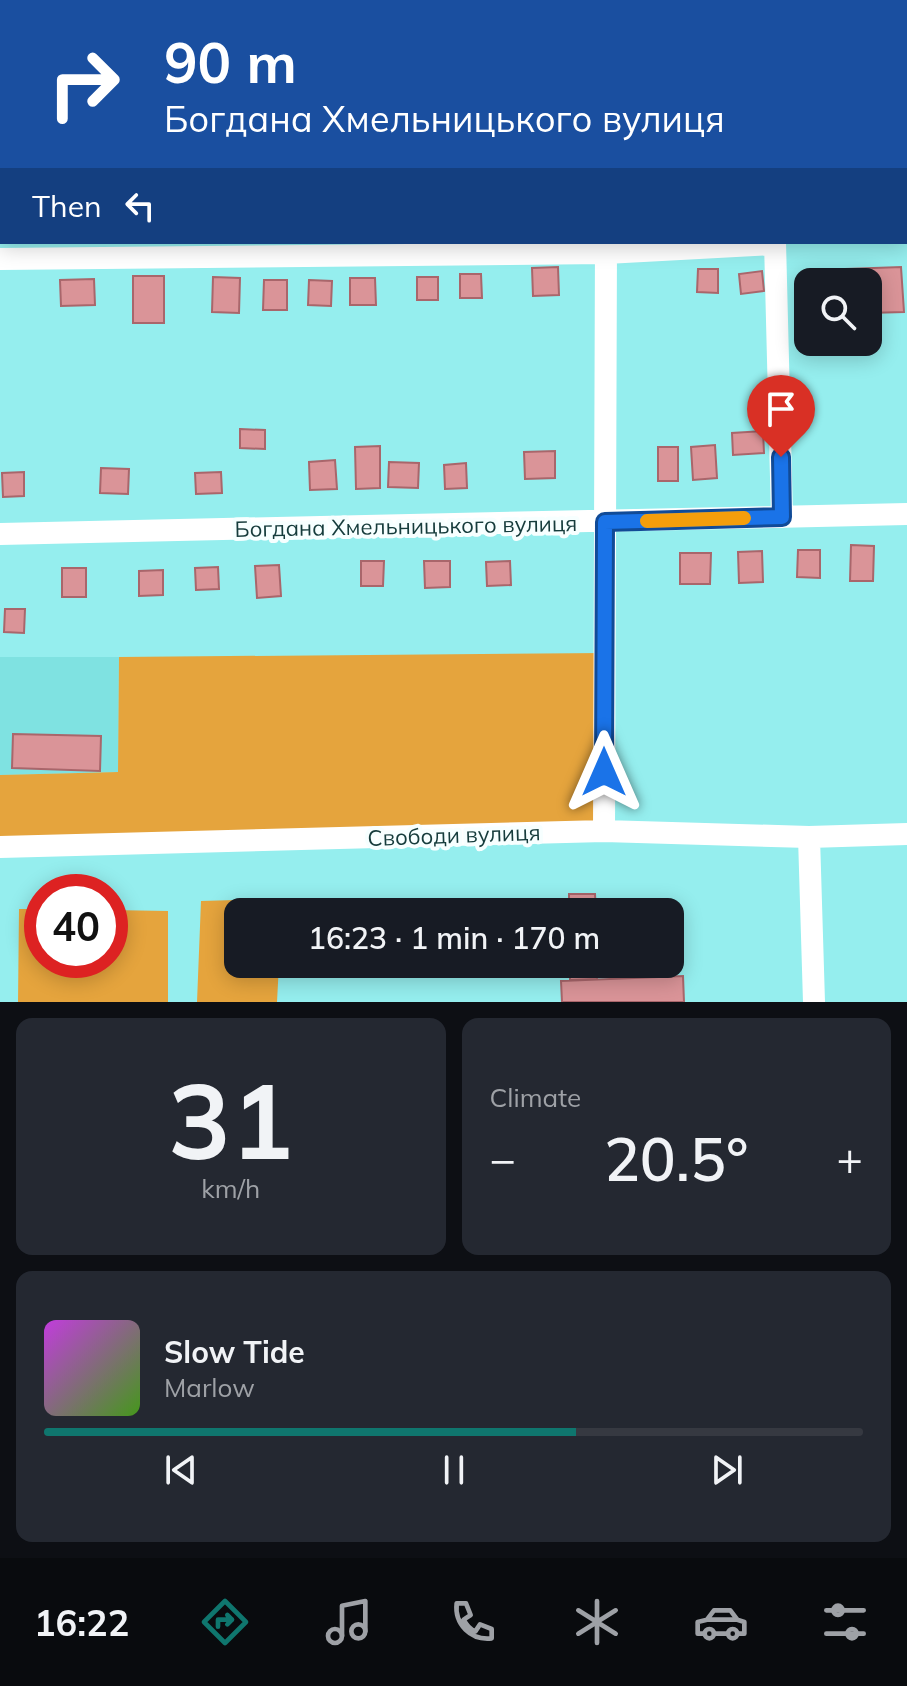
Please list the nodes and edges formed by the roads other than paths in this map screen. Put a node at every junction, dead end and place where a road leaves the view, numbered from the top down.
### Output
1 (741, 244) edge
2 (775, 244) edge
3 (606, 248) edge
4 (0, 259) edge
5 (907, 514) edge
6 (782, 517) junction
7 (605, 522) junction
8 (0, 534) edge
9 (604, 831) junction
10 (907, 834) edge
11 (809, 837) junction
12 (0, 847) edge
13 (814, 1002) edge

1 - 3 street
2 - 6 street
3 - 4 street
3 - 7 street
5 - 6 street, Богдана Хмельницького вулиця
6 - 7 street, Богдана Хмельницького вулиця
7 - 8 street, Богдана Хмельницького вулиця
7 - 9 street
9 - 11 street, Свободи вулиця
9 - 12 street, Свободи вулиця
10 - 11 street, Свободи вулиця
11 - 13 street

